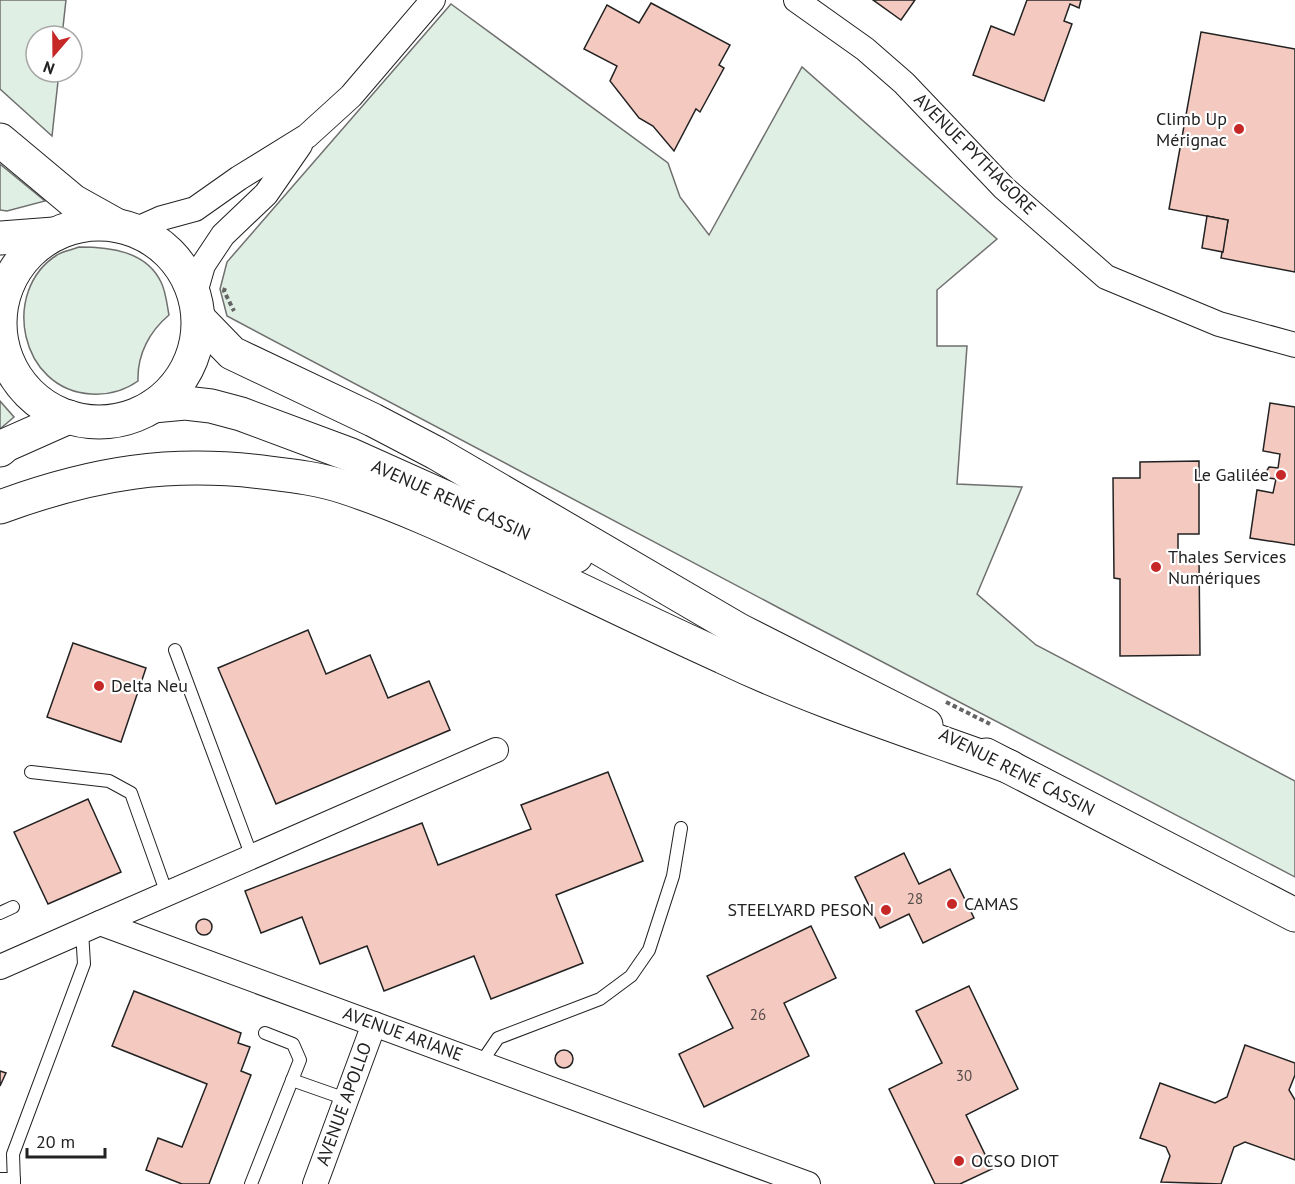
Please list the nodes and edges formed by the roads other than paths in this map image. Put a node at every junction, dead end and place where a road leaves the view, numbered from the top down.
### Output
1 (433, 0) edge
2 (796, 0) edge
3 (307, 136) junction
4 (0, 140) edge
5 (125, 227) junction
6 (54, 234) junction
7 (0, 238) edge
8 (197, 306) junction
9 (0, 333) edge
10 (1295, 345) edge
11 (153, 406) junction
12 (69, 417) junction
13 (0, 450) edge
14 (0, 507) edge
15 (739, 630) junction
16 (175, 650) dead end
17 (496, 750) dead end
18 (1010, 767) junction
19 (31, 772) dead end
20 (681, 828) dead end
21 (252, 857) junction
22 (167, 894) junction
23 (13, 907) dead end
24 (0, 913) edge
25 (1295, 915) edge
26 (91, 927) junction
27 (0, 967) edge
28 (374, 1024) junction
29 (266, 1034) dead end
30 (481, 1063) junction
31 (292, 1080) junction
32 (346, 1099) junction
33 (0, 1179) edge
34 (14, 1181) edge
35 (251, 1184) edge
36 (315, 1184) edge
37 (808, 1184) edge

1 - 3 street
2 - 10 street, AVENUE PYTHAGORE
3 - 5 street
3 - 8 street
4 - 5 main road
5 - 6 main road
5 - 8 main road
6 - 7 main road
6 - 9 main road
8 - 11 main road
8 - 15 main road, AVENUE RENÉ CASSIN
9 - 12 main road
11 - 12 main road
11 - 15 main road, AVENUE RENÉ CASSIN
12 - 13 main road
14 - 18 main road
15 - 18 main road, AVENUE RENÉ CASSIN
16 - 21 lane
17 - 21 street
18 - 25 main road, AVENUE RENÉ CASSIN
19 - 22 lane
20 - 30 lane
21 - 22 street
22 - 26 street
23 - 24 lane
26 - 27 street
26 - 28 street, AVENUE ARIANE
26 - 34 lane
28 - 30 street, AVENUE ARIANE
28 - 32 street, AVENUE APOLLO
29 - 31 lane
30 - 37 street, AVENUE ARIANE
31 - 32 lane
31 - 35 lane
32 - 36 street, AVENUE APOLLO
33 - 34 lane

